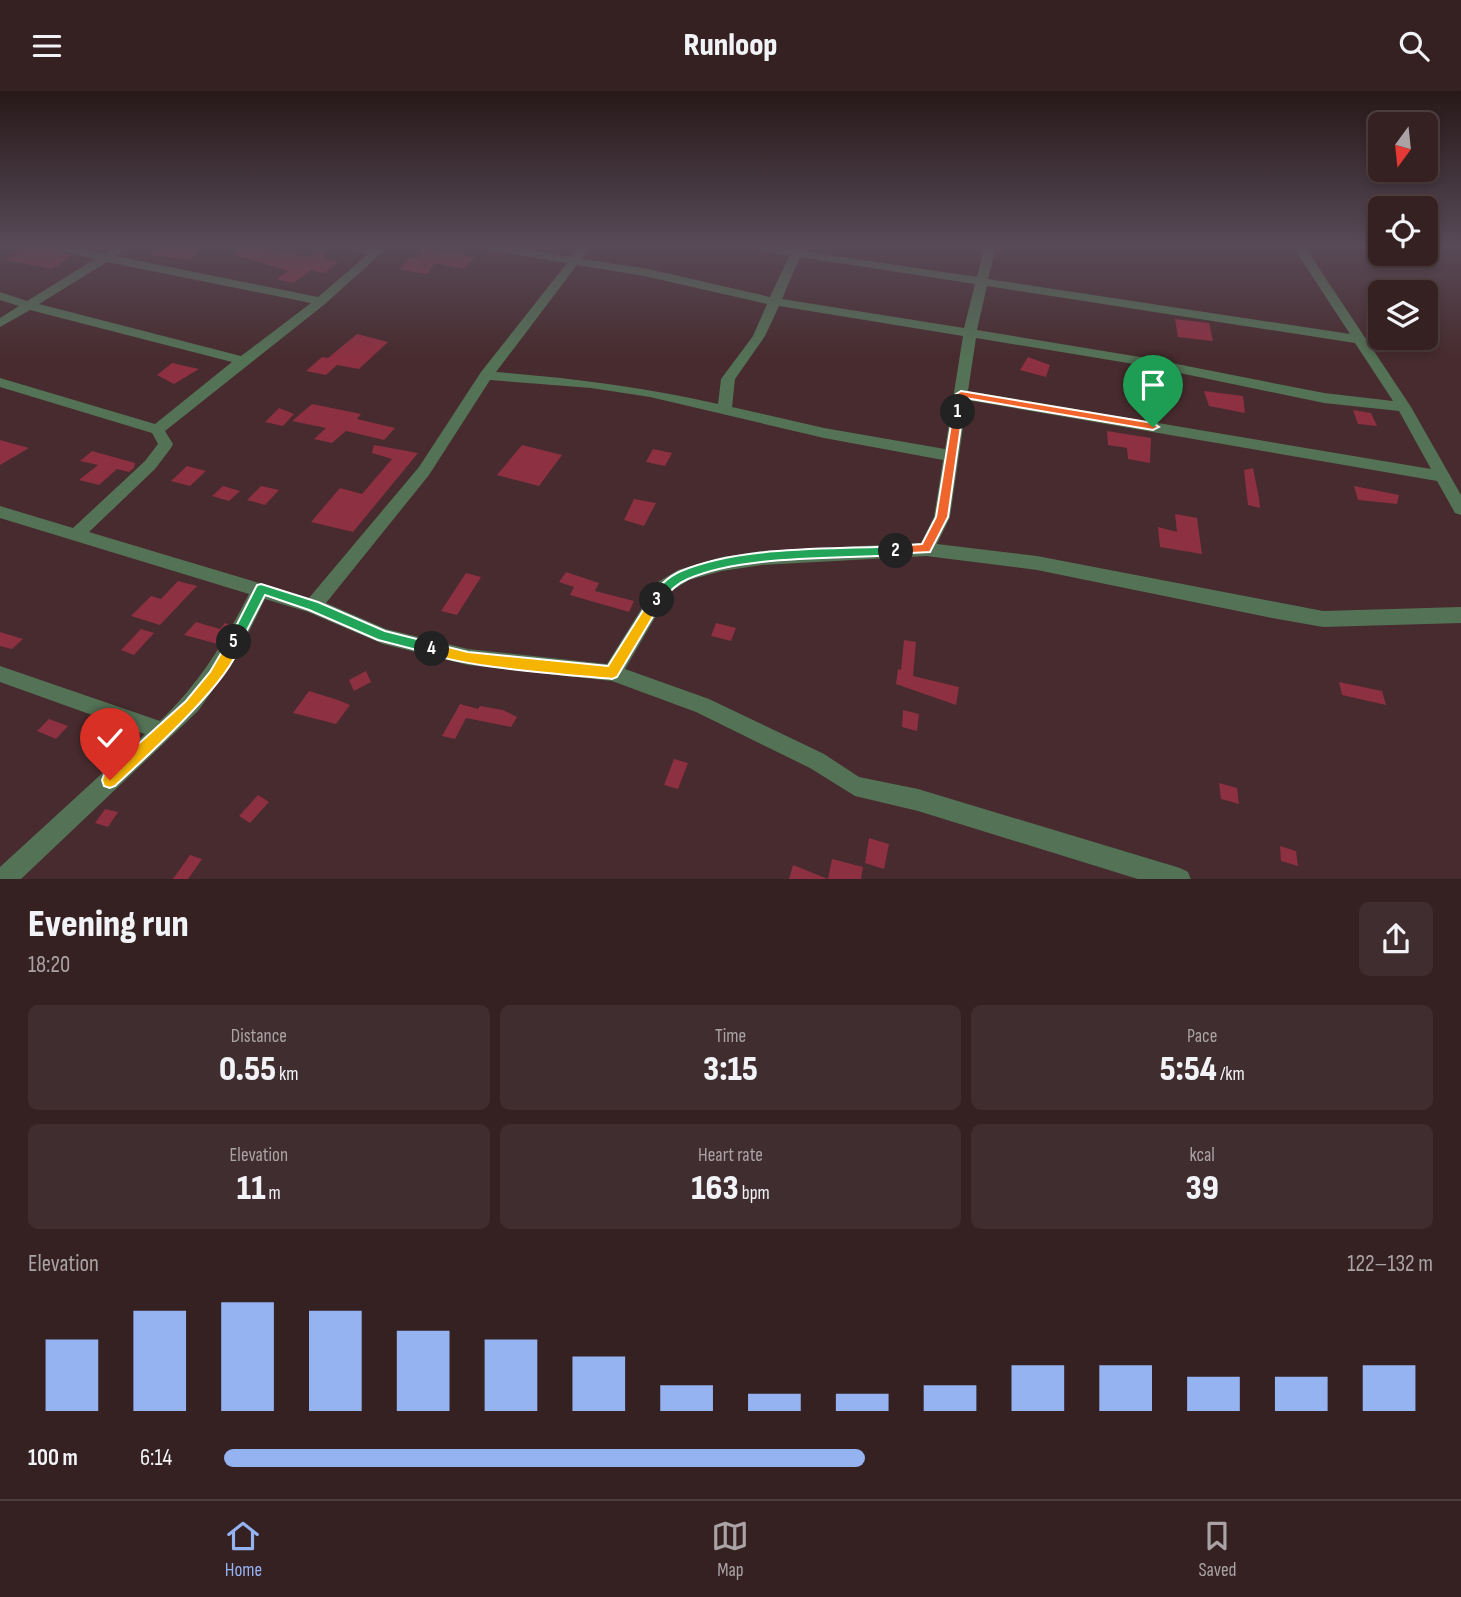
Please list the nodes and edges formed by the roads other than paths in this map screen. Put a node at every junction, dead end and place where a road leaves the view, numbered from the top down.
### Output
1 (64, 284) edge
2 (235, 284) edge
3 (341, 284) edge
4 (558, 284) edge
5 (696, 284) edge
6 (781, 284) edge
7 (982, 284) edge
8 (994, 284) edge
9 (1324, 284) edge
10 (0, 296) edge
11 (321, 301) junction
12 (772, 301) junction
13 (30, 305) junction
14 (0, 323) edge
15 (970, 332) junction
16 (1362, 340) junction
17 (244, 361) junction
18 (486, 375) junction
19 (0, 382) edge
20 (961, 394) junction
21 (1404, 407) junction
22 (724, 410) junction
23 (157, 430) junction
24 (952, 456) junction
25 (1442, 476) junction
26 (1461, 509) edge
27 (0, 512) edge
28 (77, 534) junction
29 (926, 549) junction
30 (261, 589) junction
31 (313, 606) junction
32 (1461, 615) edge
33 (612, 673) junction
34 (0, 674) edge
35 (163, 731) junction
36 (4, 879) edge
37 (1177, 879) edge

1 - 13 street
2 - 11 street
3 - 11 street
4 - 18 street
5 - 12 street
6 - 12 street
7 - 15 street
8 - 16 street
9 - 16 street
10 - 13 street
11 - 17 street
12 - 15 street
12 - 22 street
13 - 14 street
13 - 17 street
15 - 20 street
15 - 21 street
16 - 21 street
17 - 23 street
18 - 22 street
18 - 31 street
19 - 23 street
20 - 24 street
20 - 25 street
21 - 25 street
22 - 24 street
23 - 28 street
24 - 29 street
25 - 26 street
27 - 28 street
28 - 30 street
29 - 32 street
29 - 33 street
30 - 31 street
30 - 35 street
31 - 33 street
33 - 37 street
34 - 35 street
35 - 36 street

